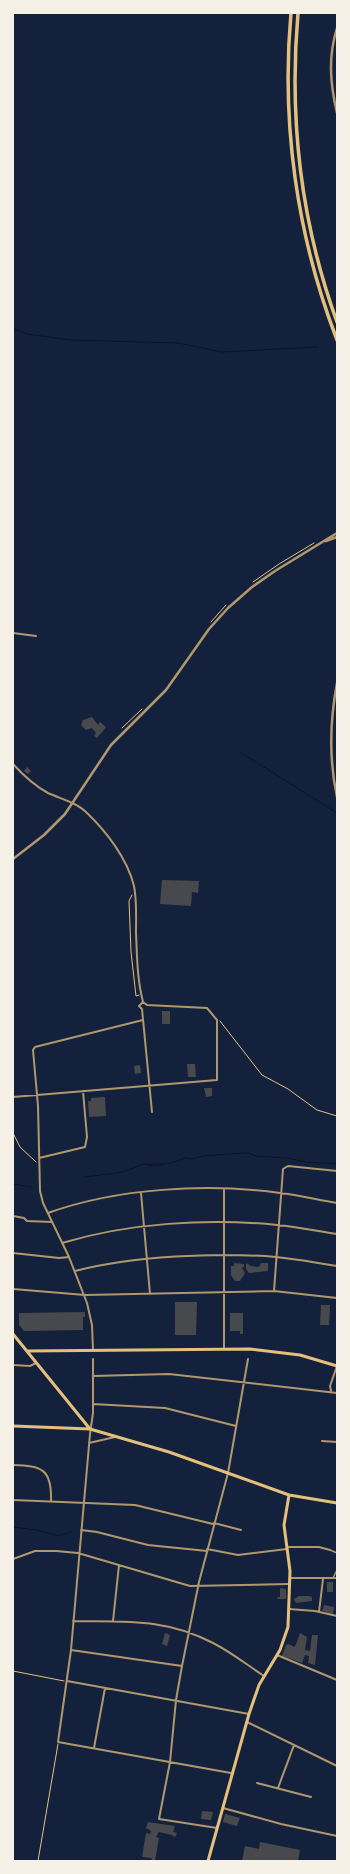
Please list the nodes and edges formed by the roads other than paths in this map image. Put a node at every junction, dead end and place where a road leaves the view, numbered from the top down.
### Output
1 (291, 13) edge
2 (298, 13) edge
3 (337, 28) edge
4 (337, 113) edge
5 (337, 322) edge
6 (337, 340) edge
7 (337, 533) edge
8 (337, 537) edge
9 (324, 542) junction
10 (13, 633) edge
11 (36, 636) dead end
12 (337, 683) edge
13 (13, 766) edge
14 (337, 797) edge
15 (74, 803) junction
16 (13, 859) edge
17 (142, 1002) junction
18 (147, 1005) junction
19 (142, 1009) junction
20 (143, 1020) junction
21 (150, 1086) junction
22 (83, 1091) junction
23 (37, 1095) junction
24 (13, 1097) edge
25 (152, 1112) dead end
26 (39, 1158) junction
27 (337, 1171) edge
28 (224, 1189) junction
29 (141, 1192) junction
30 (280, 1193) junction
31 (337, 1203) edge
32 (48, 1213) junction
33 (13, 1216) edge
34 (52, 1222) junction
35 (224, 1223) junction
36 (278, 1225) junction
37 (144, 1227) junction
38 (337, 1234) edge
39 (62, 1243) junction
40 (13, 1253) edge
41 (224, 1256) junction
42 (69, 1257) junction
43 (276, 1258) junction
44 (147, 1260) junction
45 (337, 1266) edge
46 (75, 1271) junction
47 (13, 1289) edge
48 (274, 1291) junction
49 (224, 1292) junction
50 (150, 1294) junction
51 (85, 1295) junction
52 (337, 1298) edge
53 (13, 1334) edge
54 (224, 1348) junction
55 (93, 1350) junction
56 (27, 1351) junction
57 (93, 1358) dead end
58 (248, 1359) dead end
59 (36, 1363) junction
60 (13, 1365) edge
61 (337, 1366) edge
62 (93, 1376) junction
63 (244, 1382) junction
64 (331, 1391) junction
65 (337, 1393) edge
66 (93, 1404) junction
67 (13, 1426) edge
68 (236, 1426) junction
69 (90, 1429) junction
70 (116, 1437) junction
71 (322, 1441) dead end
72 (337, 1442) edge
73 (89, 1443) junction
74 (13, 1465) edge
75 (228, 1473) junction
76 (289, 1496) junction
77 (13, 1500) edge
78 (51, 1501) junction
79 (83, 1503) junction
80 (337, 1503) edge
81 (214, 1524) junction
82 (81, 1530) junction
83 (241, 1530) dead end
84 (287, 1548) junction
85 (207, 1550) junction
86 (330, 1550) joint
87 (78, 1553) junction
88 (337, 1553) edge
89 (13, 1559) edge
90 (119, 1565) junction
91 (337, 1570) edge
92 (290, 1578) junction
93 (323, 1578) junction
94 (333, 1578) junction
95 (337, 1578) edge
96 (290, 1584) junction
97 (198, 1586) junction
98 (289, 1610) junction
99 (319, 1612) junction
100 (337, 1616) edge
101 (74, 1622) junction
102 (113, 1622) junction
103 (189, 1632) junction
104 (71, 1650) junction
105 (277, 1656) junction
106 (182, 1666) junction
107 (264, 1676) junction
108 (337, 1680) edge
109 (67, 1681) junction
110 (105, 1688) junction
111 (176, 1700) junction
112 (248, 1714) junction
113 (246, 1721) junction
114 (294, 1745) junction
115 (94, 1748) junction
116 (170, 1762) junction
117 (337, 1766) edge
118 (231, 1773) junction
119 (257, 1782) dead end
120 (278, 1788) junction
121 (311, 1797) dead end
122 (222, 1808) junction
123 (217, 1828) junction
124 (337, 1836) edge
125 (208, 1861) edge

1 - 6 highway
2 - 5 highway
3 - 4 street
7 - 9 street
8 - 9 street
9 - 15 street
10 - 11 street
12 - 14 street
13 - 15 street
15 - 16 street
15 - 17 street
17 - 18 street
17 - 19 street
18 - 19 street
18 - 21 street
19 - 20 street
20 - 21 street
20 - 23 street
21 - 22 street
21 - 25 street
22 - 23 street
22 - 26 street
23 - 24 street
23 - 26 street
26 - 32 street
27 - 30 street
28 - 29 street
28 - 30 street
28 - 35 street
29 - 32 street
29 - 37 street
30 - 31 street
30 - 36 street
32 - 34 street
33 - 34 street
34 - 39 street
35 - 36 street
35 - 37 street
35 - 41 street
36 - 38 street
36 - 43 street
37 - 39 street
37 - 44 street
39 - 42 street
40 - 42 street
41 - 43 street
41 - 44 street
41 - 49 street
42 - 46 street
43 - 45 street
43 - 48 street
44 - 46 street
44 - 50 street
46 - 51 street
47 - 51 street
48 - 49 street
48 - 52 street
49 - 50 street
49 - 54 street
50 - 51 street
51 - 55 street
53 - 56 main road
54 - 55 main road
54 - 61 main road
55 - 56 main road
56 - 59 main road
57 - 62 street
58 - 63 street
59 - 60 street
59 - 69 main road
61 - 64 street
62 - 63 street
62 - 66 street
63 - 64 street
63 - 68 street
64 - 65 street
66 - 68 street
66 - 69 street
67 - 69 main road
68 - 75 street
69 - 70 main road
69 - 73 street
70 - 73 street
70 - 75 main road
71 - 72 street
73 - 79 street
74 - 78 street
75 - 76 main road
75 - 81 street
76 - 80 main road
76 - 84 main road
77 - 78 street
78 - 79 street
79 - 81 street
79 - 82 street
81 - 83 street
81 - 85 street
82 - 85 street
82 - 87 street
84 - 85 street
84 - 86 street
84 - 92 main road
85 - 97 street
86 - 88 street
87 - 89 street
87 - 90 street
87 - 101 street
90 - 97 street
90 - 102 street
91 - 94 street
92 - 93 street
92 - 96 main road
93 - 94 street
93 - 99 street
94 - 95 street
96 - 97 street
96 - 98 main road
97 - 103 street
98 - 99 street
98 - 105 main road
99 - 100 street
101 - 102 street
101 - 104 street
102 - 103 street
103 - 106 street
103 - 107 street
104 - 106 street
104 - 109 street
105 - 107 main road
105 - 108 street
106 - 111 street
107 - 112 main road
109 - 110 street
109 - 115 street
110 - 111 street
110 - 115 street
111 - 112 street
111 - 116 street
112 - 113 main road
113 - 114 street
113 - 118 main road
114 - 117 street
114 - 120 street
115 - 116 street
116 - 118 street
116 - 123 street
118 - 122 main road
119 - 120 street
120 - 121 street
122 - 123 main road
122 - 124 street
123 - 125 main road

